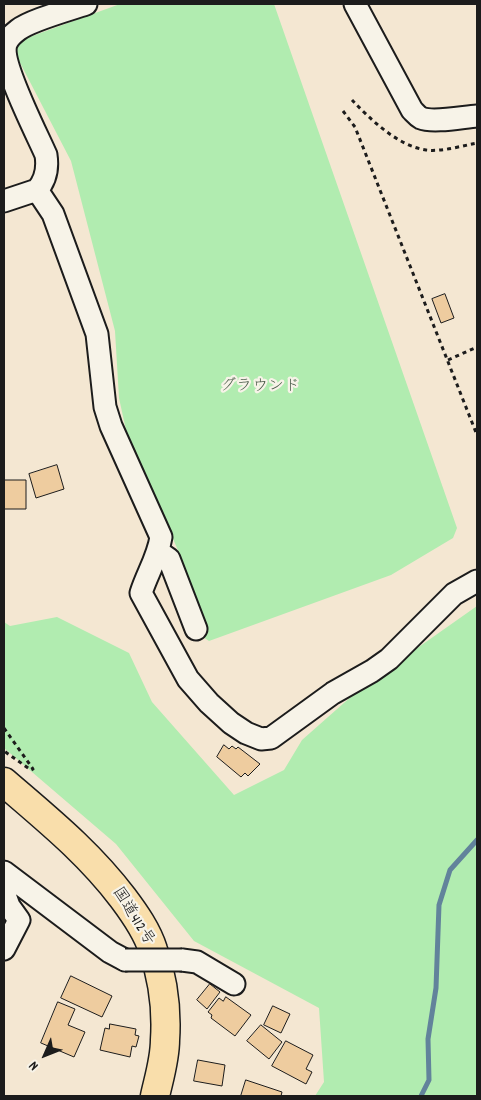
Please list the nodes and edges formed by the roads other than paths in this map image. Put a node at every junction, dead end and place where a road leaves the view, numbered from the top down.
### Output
1 (86, 4) edge
2 (355, 4) edge
3 (477, 116) edge
4 (36, 190) junction
5 (4, 201) edge
6 (159, 552) junction
7 (477, 581) edge
8 (196, 629) dead end
9 (4, 782) edge
10 (4, 872) edge
11 (4, 892) edge
12 (4, 949) edge
13 (234, 984) dead end
14 (155, 1096) edge

1 - 4 street
2 - 3 street
4 - 5 street
4 - 6 street
6 - 7 street
6 - 8 street
9 - 14 highway, 国道412号
10 - 13 street, bridge
11 - 12 street

